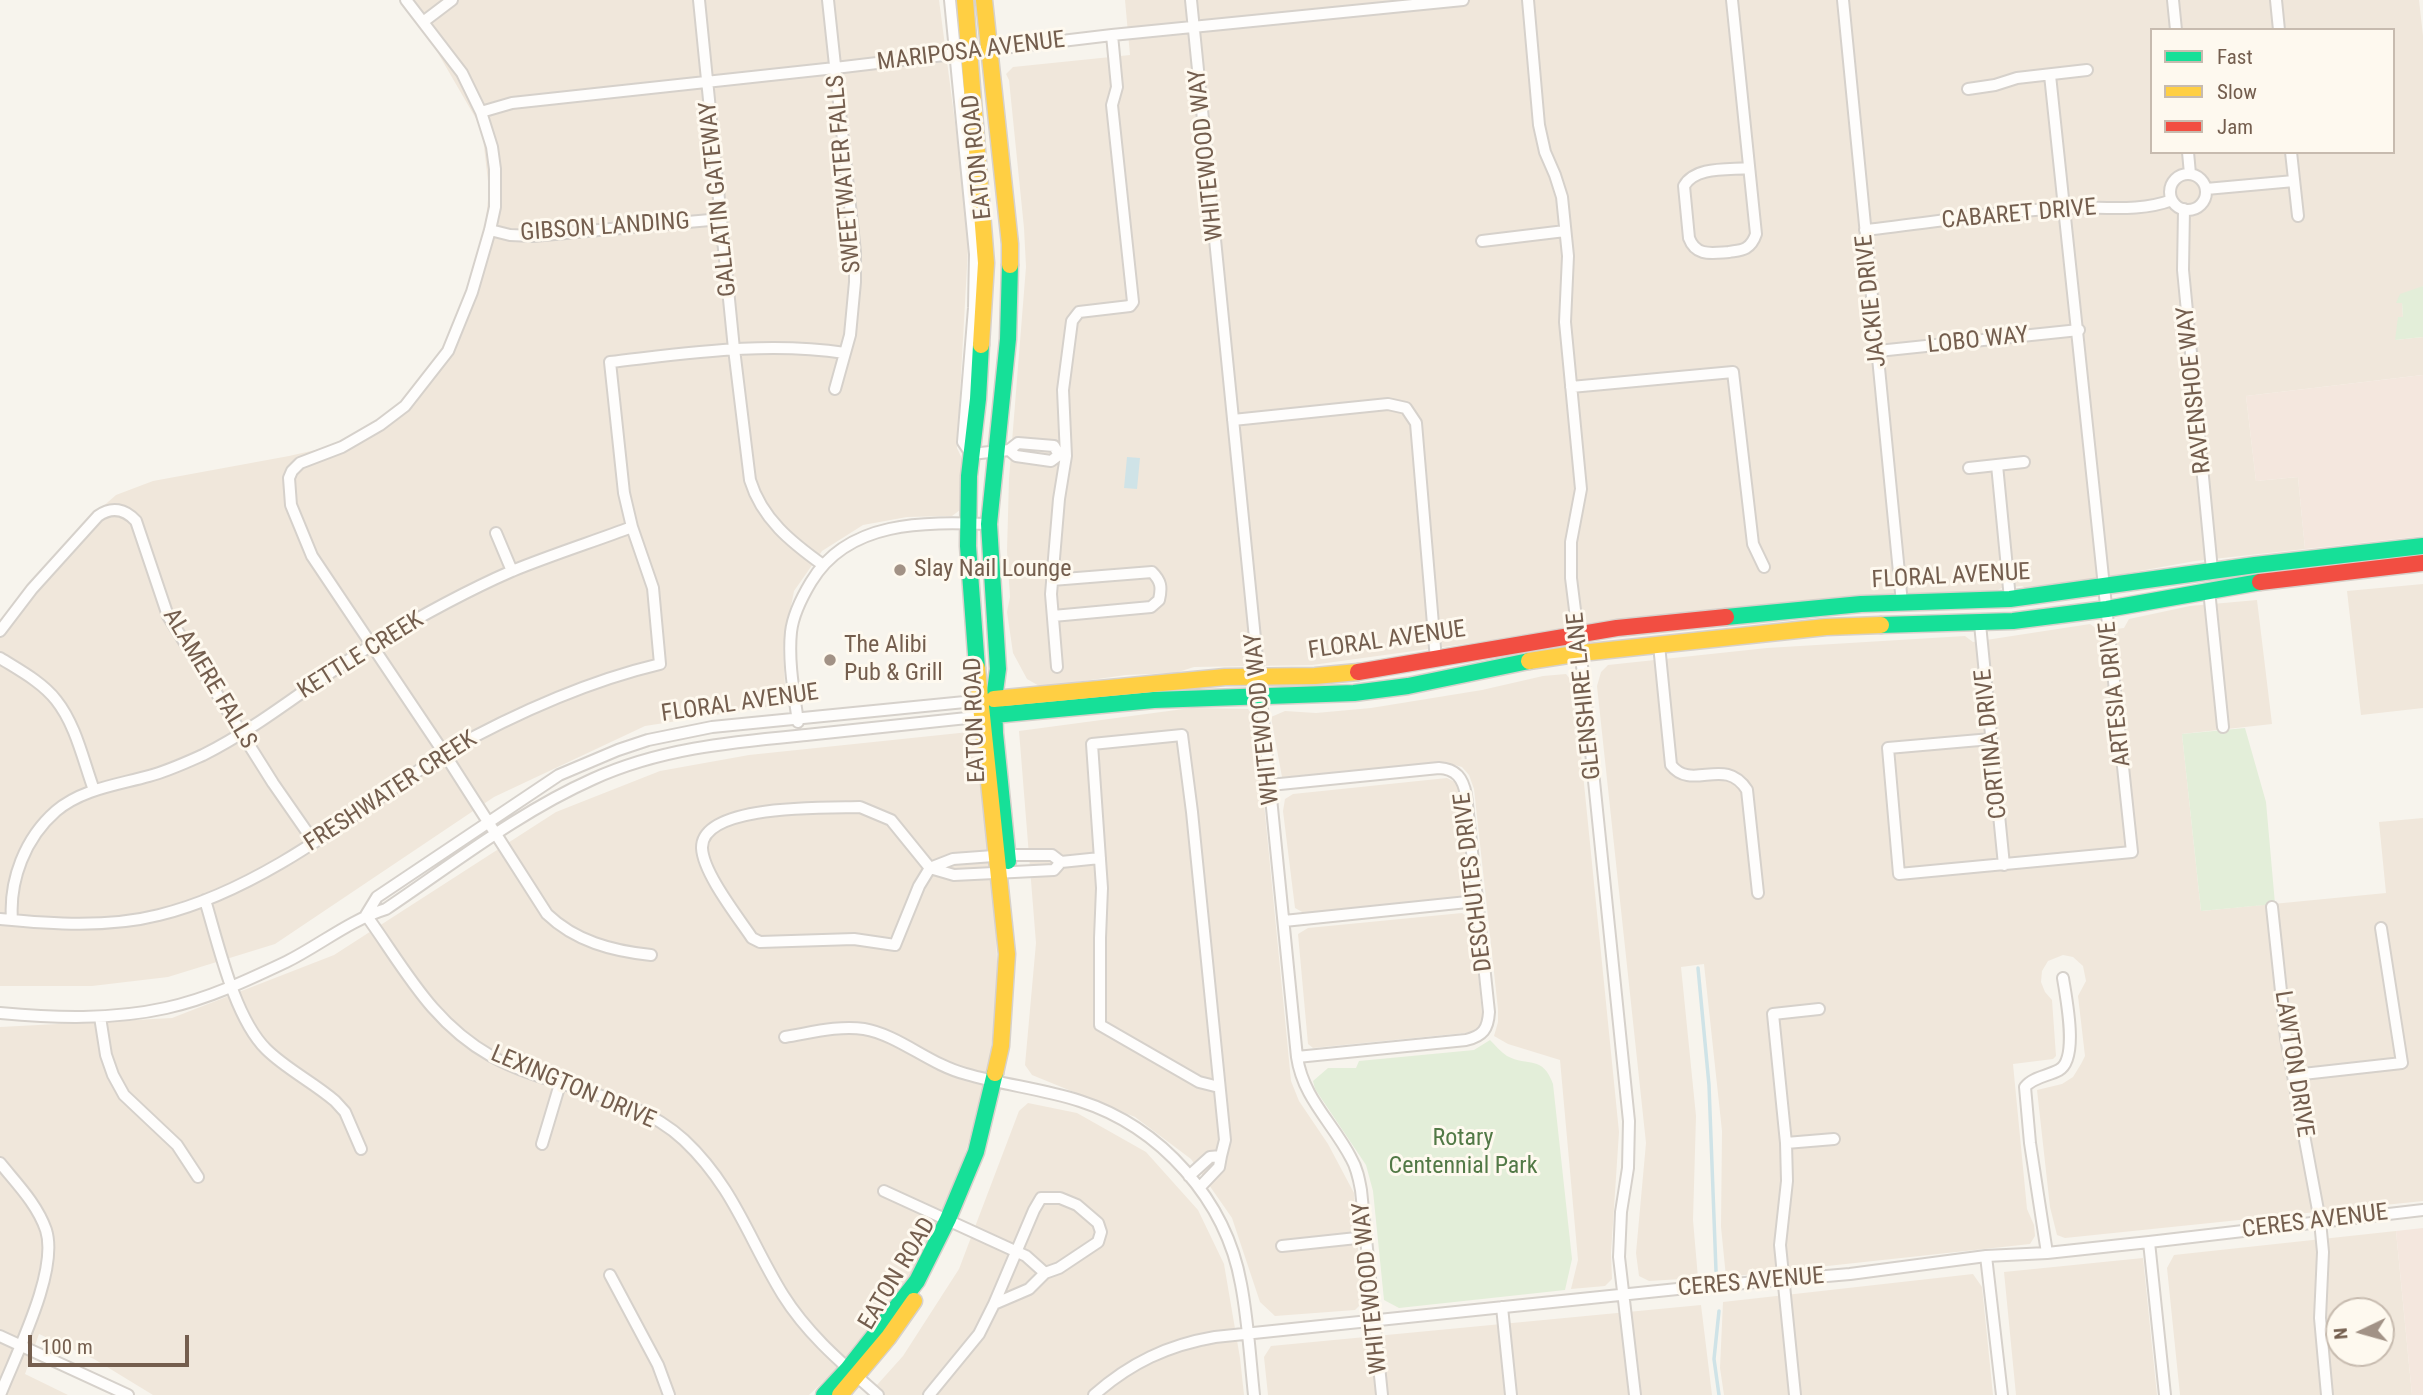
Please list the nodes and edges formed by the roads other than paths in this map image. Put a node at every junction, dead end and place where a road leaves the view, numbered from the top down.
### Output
1 (406, 0) edge
2 (452, 0) edge
3 (699, 0) edge
4 (828, 0) edge
5 (950, 0) edge
6 (965, 0) edge
7 (984, 0) edge
8 (1191, 0) edge
9 (1463, 0) edge
10 (1528, 0) edge
11 (1732, 0) edge
12 (1843, 0) edge
13 (2174, 0) edge
14 (2276, 0) edge
15 (423, 22) junction
16 (1194, 26) junction
17 (2176, 28) edge
18 (2279, 28) edge
19 (1112, 35) junction
20 (990, 49) junction
21 (962, 53) junction
22 (835, 68) junction
23 (2087, 70) dead end
24 (2050, 75) junction
25 (707, 82) junction
26 (1968, 89) dead end
27 (481, 112) junction
28 (2188, 154) edge
29 (2291, 154) edge
30 (1749, 168) junction
31 (2190, 174) junction
32 (2294, 181) junction
33 (2206, 189) junction
34 (2172, 200) junction
35 (2064, 208) junction
36 (2184, 209) junction
37 (2298, 216) dead end
38 (721, 219) junction
39 (490, 230) junction
40 (1865, 230) junction
41 (1565, 231) junction
42 (1482, 241) dead end
43 (2079, 330) junction
44 (734, 348) junction
45 (1878, 351) junction
46 (845, 353) junction
47 (1571, 387) junction
48 (835, 389) dead end
49 (1233, 420) junction
50 (1003, 451) junction
51 (971, 454) junction
52 (1063, 456) junction
53 (2024, 462) dead end
54 (1997, 465) junction
55 (1969, 468) dead end
56 (968, 524) junction
57 (989, 524) junction
58 (632, 527) junction
59 (496, 533) dead end
60 (2423, 546) edge
61 (2423, 563) edge
62 (822, 565) junction
63 (1764, 567) dead end
64 (2212, 570) junction
65 (512, 571) junction
66 (1052, 580) junction
67 (2105, 587) junction
68 (2209, 590) junction
69 (2010, 599) junction
70 (1902, 603) junction
71 (2107, 609) junction
72 (1053, 616) junction
73 (1980, 624) junction
74 (0, 631) edge
75 (1579, 633) junction
76 (1659, 645) junction
77 (370, 646) junction
78 (1581, 653) junction
79 (0, 658) edge
80 (1436, 660) junction
81 (1057, 667) dead end
82 (1258, 676) junction
83 (1260, 697) junction
84 (987, 708) junction
85 (798, 718) junction
86 (2223, 727) dead end
87 (242, 733) junction
88 (800, 735) junction
89 (1991, 738) junction
90 (444, 753) junction
91 (1270, 785) junction
92 (94, 790) junction
93 (487, 822) junction
94 (496, 835) junction
95 (314, 842) junction
96 (1100, 858) junction
97 (1061, 862) junction
98 (1003, 864) junction
99 (2004, 865) junction
100 (930, 868) junction
101 (1758, 893) dead end
102 (205, 900) junction
103 (1477, 901) junction
104 (2272, 907) dead end
105 (366, 915) junction
106 (6, 920) edge
107 (1284, 921) junction
108 (2381, 928) dead end
109 (651, 955) dead end
110 (2063, 978) dead end
111 (231, 987) junction
112 (1819, 1009) dead end
113 (0, 1013) edge
114 (100, 1017) junction
115 (785, 1037) dead end
116 (1297, 1057) junction
117 (2294, 1075) junction
118 (998, 1082) junction
119 (560, 1084) junction
120 (1219, 1087) junction
121 (1833, 1139) dead end
122 (1786, 1143) junction
123 (542, 1144) dead end
124 (361, 1149) dead end
125 (1222, 1156) junction
126 (0, 1163) edge
127 (1189, 1176) junction
128 (198, 1177) dead end
129 (1199, 1188) junction
130 (884, 1191) dead end
131 (2423, 1210) edge
132 (952, 1220) junction
133 (2320, 1220) junction
134 (1366, 1237) junction
135 (2149, 1242) junction
136 (1282, 1246) dead end
137 (1017, 1251) junction
138 (2047, 1253) junction
139 (1986, 1256) junction
140 (1045, 1273) junction
141 (610, 1275) dead end
142 (1783, 1280) junction
143 (1623, 1295) junction
144 (994, 1304) junction
145 (1502, 1307) junction
146 (1374, 1321) junction
147 (1248, 1334) junction
148 (0, 1336) edge
149 (20, 1345) junction
150 (852, 1373) junction
151 (0, 1395) edge
152 (128, 1395) edge
153 (670, 1395) edge
154 (824, 1395) edge
155 (839, 1395) edge
156 (878, 1395) edge
157 (929, 1395) edge
158 (1094, 1395) edge
159 (1254, 1395) edge
160 (1382, 1395) edge
161 (1511, 1395) edge
162 (1635, 1395) edge
163 (1795, 1395) edge
164 (2002, 1395) edge
165 (2165, 1395) edge
166 (2327, 1395) edge

1 - 15 street
2 - 15 street
3 - 25 street, GALLATIN GATEWAY
4 - 22 street, SWEETWATER FALLS
5 - 21 street, EATON ROAD
6 - 21 street, EATON ROAD
7 - 20 street, EATON ROAD
8 - 16 street, WHITEWOOD WAY
9 - 16 street, MARIPOSA AVENUE
10 - 41 street, GLENSHIRE LANE
11 - 30 street
12 - 40 street, JACKIE DRIVE
13 - 17 street
14 - 18 street
15 - 27 street
16 - 19 street, MARIPOSA AVENUE
16 - 49 street, WHITEWOOD WAY
19 - 20 street, MARIPOSA AVENUE
19 - 52 street
20 - 21 street, MARIPOSA AVENUE
20 - 50 street, EATON ROAD
21 - 22 street, MARIPOSA AVENUE
21 - 51 street, EATON ROAD
22 - 25 street, MARIPOSA AVENUE
22 - 46 street, SWEETWATER FALLS
23 - 24 street
24 - 26 street
24 - 35 street, ARTESIA DRIVE
25 - 27 street, MARIPOSA AVENUE
25 - 38 street, GALLATIN GATEWAY
27 - 39 street
28 - 31 street
29 - 32 street
30 - 30 street
31 - 33 street
31 - 34 street
32 - 33 street
32 - 37 street
33 - 36 street
34 - 35 street, CABARET DRIVE
34 - 36 street
35 - 40 street, CABARET DRIVE
35 - 43 street, ARTESIA DRIVE
36 - 64 street, RAVENSHOE WAY
38 - 39 street, GIBSON LANDING
38 - 44 street, GALLATIN GATEWAY
39 - 77 street
40 - 45 street, JACKIE DRIVE
41 - 42 street
41 - 47 street, GLENSHIRE LANE
43 - 45 street, LOBO WAY
43 - 67 street, ARTESIA DRIVE
44 - 46 street
44 - 58 street
44 - 62 street, GALLATIN GATEWAY
45 - 70 street, JACKIE DRIVE
46 - 48 street, SWEETWATER FALLS
47 - 63 street
47 - 75 street, GLENSHIRE LANE
49 - 80 street
49 - 82 street, WHITEWOOD WAY
50 - 51 street
50 - 52 street
50 - 57 street, EATON ROAD
51 - 56 street, EATON ROAD
52 - 66 street
53 - 54 street
54 - 55 street
54 - 69 street
56 - 57 street
56 - 62 street
56 - 84 street, EATON ROAD
57 - 84 street, EATON ROAD
58 - 65 street, KETTLE CREEK
58 - 90 street, FRESHWATER CREEK
59 - 65 street
60 - 64 street, FLORAL AVENUE
61 - 68 street, FLORAL AVENUE
62 - 85 street
64 - 67 street, FLORAL AVENUE
65 - 77 street, KETTLE CREEK
66 - 72 street
66 - 72 street
67 - 69 street, FLORAL AVENUE
67 - 71 street, ARTESIA DRIVE
68 - 71 street, FLORAL AVENUE
68 - 86 street
69 - 70 street, FLORAL AVENUE
70 - 75 street, FLORAL AVENUE
71 - 73 street, FLORAL AVENUE
71 - 99 street, ARTESIA DRIVE
72 - 81 street
73 - 76 street, FLORAL AVENUE
73 - 89 street, CORTINA DRIVE
74 - 87 street, ALAMERE FALLS
75 - 78 street, GLENSHIRE LANE
75 - 80 street, FLORAL AVENUE
76 - 78 street, FLORAL AVENUE
76 - 101 street
77 - 87 street, KETTLE CREEK
77 - 90 street
78 - 83 street, FLORAL AVENUE
78 - 143 street, GLENSHIRE LANE
79 - 92 street
80 - 82 street, FLORAL AVENUE
82 - 83 street, WHITEWOOD WAY
82 - 84 street, FLORAL AVENUE
83 - 84 street, FLORAL AVENUE
83 - 91 street, WHITEWOOD WAY
84 - 85 street, FLORAL AVENUE
84 - 88 street, FLORAL AVENUE
84 - 98 street, EATON ROAD
85 - 88 street
85 - 93 street, FLORAL AVENUE
87 - 92 street, KETTLE CREEK
87 - 95 street, ALAMERE FALLS
88 - 94 street, FLORAL AVENUE
89 - 99 street, CORTINA DRIVE
89 - 99 street, ARTESIA DRIVE
90 - 93 street
90 - 95 street, FRESHWATER CREEK
91 - 103 street, DESCHUTES DRIVE
91 - 107 street, WHITEWOOD WAY
92 - 106 street, KETTLE CREEK
93 - 94 street
93 - 105 street, FLORAL AVENUE
94 - 105 street, FLORAL AVENUE
94 - 109 street
95 - 102 street, FRESHWATER CREEK
96 - 97 street
96 - 120 street
96 - 120 street
97 - 98 street
97 - 98 street
98 - 100 street
98 - 100 street
98 - 118 street, EATON ROAD
100 - 100 street
102 - 106 street, FRESHWATER CREEK
102 - 111 street
103 - 107 street
103 - 116 street, DESCHUTES DRIVE
104 - 117 street, LAWTON DRIVE
105 - 111 street, FLORAL AVENUE
105 - 119 street, LEXINGTON DRIVE
107 - 116 street, WHITEWOOD WAY
108 - 117 street
110 - 138 street
111 - 114 street, FLORAL AVENUE
111 - 124 street
112 - 122 street
113 - 114 street, FLORAL AVENUE
114 - 128 street
115 - 118 street
116 - 134 street, WHITEWOOD WAY
117 - 133 street, LAWTON DRIVE
118 - 127 street
118 - 132 street, EATON ROAD
119 - 123 street
119 - 150 street, LEXINGTON DRIVE
120 - 125 street
121 - 122 street
122 - 142 street
125 - 127 street
125 - 129 street
126 - 149 street
127 - 129 street
129 - 147 street
130 - 132 street
131 - 133 street, CERES AVENUE
132 - 137 street
132 - 150 street, EATON ROAD
133 - 135 street, CERES AVENUE
133 - 166 street, LAWTON DRIVE
134 - 136 street
134 - 146 street, WHITEWOOD WAY
135 - 138 street, CERES AVENUE
135 - 165 street
137 - 140 street
137 - 140 street
137 - 144 street
138 - 139 street, CERES AVENUE
139 - 142 street, CERES AVENUE
139 - 164 street
140 - 144 street
141 - 153 street
142 - 143 street, CERES AVENUE
142 - 163 street
143 - 145 street, CERES AVENUE
143 - 162 street, GLENSHIRE LANE
144 - 157 street
145 - 146 street, CERES AVENUE
145 - 161 street
146 - 147 street, CERES AVENUE
146 - 160 street, WHITEWOOD WAY
147 - 158 street, CERES AVENUE
147 - 159 street
148 - 149 street
149 - 151 street
149 - 152 street
150 - 154 street
150 - 155 street, EATON ROAD
150 - 156 street, LEXINGTON DRIVE

